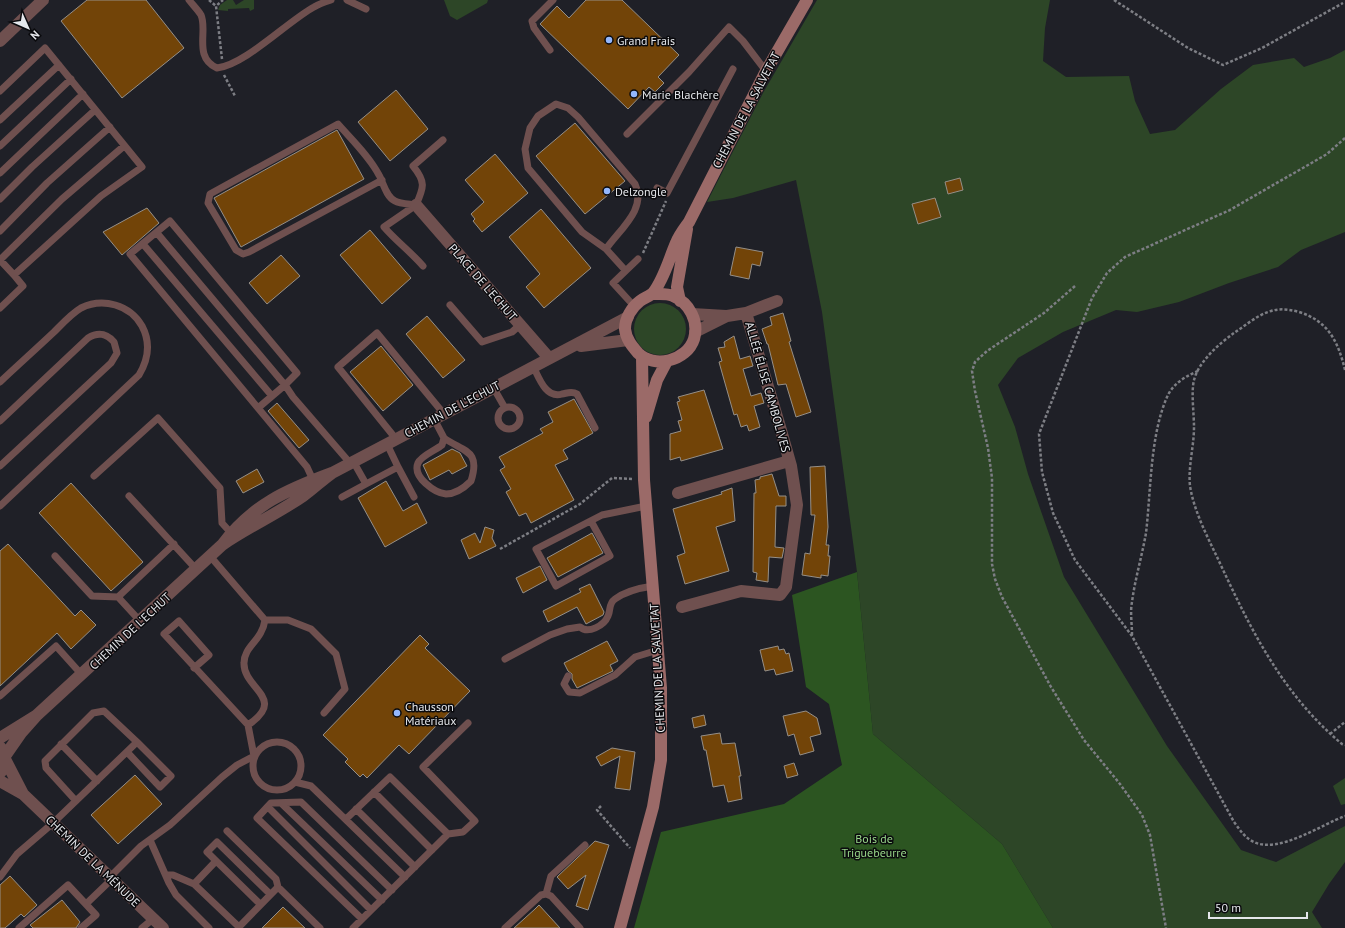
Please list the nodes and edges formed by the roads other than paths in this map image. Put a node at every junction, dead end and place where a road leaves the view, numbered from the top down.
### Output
1 (43, 0) edge
2 (189, 0) edge
3 (331, 0) edge
4 (347, 0) edge
5 (553, 0) edge
6 (807, 0) edge
7 (366, 9) dead end
8 (0, 41) edge
9 (550, 50) dead end
10 (59, 65) junction
11 (733, 69) dead end
12 (766, 72) junction
13 (71, 79) junction
14 (0, 90) edge
15 (83, 94) junction
16 (95, 110) junction
17 (0, 120) edge
18 (110, 127) junction
19 (627, 134) dead end
20 (443, 140) dead end
21 (0, 146) edge
22 (124, 146) junction
23 (0, 173) edge
24 (382, 180) junction
25 (657, 188) dead end
26 (0, 199) edge
27 (416, 205) junction
28 (688, 222) junction
29 (0, 231) edge
30 (157, 232) junction
31 (143, 244) junction
32 (606, 249) junction
33 (638, 259) road end
34 (0, 260) edge
35 (423, 266) dead end
36 (625, 270) junction
37 (14, 275) junction
38 (652, 294) junction
39 (680, 301) junction
40 (777, 302) dead end
41 (450, 305) dead end
42 (634, 306) junction
43 (0, 308) edge
44 (746, 313) junction
45 (692, 314) junction
46 (727, 316) junction
47 (628, 317) junction
48 (520, 325) junction
49 (694, 332) junction
50 (628, 340) junction
51 (574, 347) junction
52 (642, 356) junction
53 (549, 358) junction
54 (667, 361) junction
55 (533, 366) junction
56 (0, 382) edge
57 (285, 385) junction
58 (493, 388) junction
59 (272, 396) junction
60 (258, 408) junction
61 (505, 408) dead end
62 (439, 416) junction
63 (0, 421) edge
64 (642, 427) junction
65 (595, 428) dead end
66 (444, 438) junction
67 (391, 441) junction
68 (789, 461) junction
69 (352, 462) junction
70 (0, 466) edge
71 (398, 466) junction
72 (332, 473) junction
73 (94, 476) dead end
74 (312, 480) junction
75 (366, 484) junction
76 (678, 492) dead end
77 (129, 496) dead end
78 (342, 497) dead end
79 (414, 497) dead end
80 (0, 506) edge
81 (646, 506) junction
82 (591, 521) junction
83 (231, 533) junction
84 (174, 544) junction
85 (222, 545) junction
86 (55, 556) dead end
87 (210, 556) junction
88 (196, 568) junction
89 (653, 586) junction
90 (118, 597) junction
91 (682, 608) dead end
92 (265, 620) junction
93 (140, 621) junction
94 (658, 650) junction
95 (505, 659) dead end
96 (194, 668) junction
97 (82, 675) junction
98 (568, 676) dead end
99 (0, 696) edge
100 (324, 713) dead end
101 (37, 716) junction
102 (468, 723) dead end
103 (248, 725) junction
104 (0, 738) edge
105 (137, 742) junction
106 (61, 744) junction
107 (127, 752) junction
108 (4, 755) edge
109 (254, 756) junction
110 (0, 772) edge
111 (0, 781) edge
112 (97, 781) junction
113 (295, 782) junction
114 (374, 792) junction
115 (23, 794) junction
116 (76, 801) junction
117 (282, 803) junction
118 (268, 807) junction
119 (356, 809) junction
120 (346, 819) junction
121 (53, 823) junction
122 (227, 831) dead end
123 (448, 834) junction
124 (150, 840) junction
125 (585, 845) dead end
126 (432, 850) junction
127 (216, 861) junction
128 (416, 866) junction
129 (166, 875) junction
130 (0, 877) edge
131 (405, 877) junction
132 (111, 878) junction
133 (194, 884) junction
134 (278, 887) junction
135 (392, 890) junction
136 (270, 894) junction
137 (546, 894) junction
138 (382, 900) junction
139 (86, 904) junction
140 (260, 904) junction
141 (371, 910) junction
142 (153, 919) junction
143 (362, 919) junction
144 (21, 927) edge
145 (238, 927) edge
146 (81, 928) edge
147 (142, 928) edge
148 (163, 928) edge
149 (209, 928) edge
150 (320, 928) edge
151 (353, 928) edge
152 (505, 928) edge
153 (580, 928) edge
154 (620, 928) edge

1 - 8 street
2 - 3 lane
4 - 7 lane
5 - 9 lane
6 - 12 main road, CHEMIN DE LA SALVETAT
10 - 13 lane
10 - 14 lane
10 - 17 lane
11 - 25 lane
12 - 19 lane
12 - 28 main road, CHEMIN DE LA SALVETAT
13 - 15 lane
13 - 21 lane
15 - 16 lane
15 - 23 lane
16 - 18 lane
16 - 26 lane
18 - 22 lane
18 - 29 lane
20 - 27 lane
22 - 34 lane
22 - 37 lane
24 - 24 lane
24 - 27 lane
27 - 35 lane
27 - 48 street, PLACE DE L'ECHUT
28 - 38 main road, CHEMIN DE LA SALVETAT
28 - 39 main road, CHEMIN DE LA SALVETAT
30 - 31 lane
30 - 57 lane
30 - 57 lane
31 - 59 lane
31 - 60 lane
32 - 32 lane
32 - 36 lane
33 - 36 lane
34 - 37 lane
36 - 42 lane
37 - 43 lane
38 - 39 main road
38 - 42 main road, CHEMIN DE LA SALVETAT
39 - 45 main road
40 - 44 street, ALLÉE ÉLISE CAMBOLIVES
41 - 48 lane
42 - 47 main road, CHEMIN DE LA SALVETAT
44 - 46 street, ALLÉE ÉLISE CAMBOLIVES
44 - 68 street, ALLÉE ÉLISE CAMBOLIVES
45 - 46 street, ALLÉE ÉLISE CAMBOLIVES
45 - 49 main road
46 - 49 street, ALLÉE ÉLISE CAMBOLIVES
47 - 50 main road, CHEMIN DE LA SALVETAT
47 - 51 street, CHEMIN DE L'ECHUT
48 - 53 street, PLACE DE L'ECHUT
49 - 54 main road
50 - 51 street, CHEMIN DE L'ECHUT
50 - 52 main road
51 - 53 street, CHEMIN DE L'ECHUT
52 - 54 main road
52 - 64 main road, CHEMIN DE LA SALVETAT
53 - 55 street, CHEMIN DE L'ECHUT
54 - 64 main road, CHEMIN DE LA SALVETAT
55 - 58 street, CHEMIN DE L'ECHUT
55 - 65 lane
56 - 80 lane
57 - 59 lane
57 - 69 lane
58 - 61 lane
58 - 62 street, CHEMIN DE L'ECHUT
59 - 60 lane
60 - 74 lane
62 - 66 lane
62 - 67 street, CHEMIN DE L'ECHUT
62 - 67 lane
63 - 70 lane
64 - 81 main road, CHEMIN DE LA SALVETAT
66 - 66 lane
67 - 69 street, CHEMIN DE L'ECHUT
67 - 71 lane
68 - 76 street, ALLÉE ÉLISE CAMBOLIVES
68 - 91 street, ALLÉE ÉLISE CAMBOLIVES
69 - 72 street, CHEMIN DE L'ECHUT
69 - 75 lane
71 - 75 lane
71 - 79 lane
72 - 74 street, CHEMIN DE L'ECHUT
72 - 85 street, CHEMIN DE L'ECHUT
73 - 83 lane
74 - 83 street, CHEMIN DE L'ECHUT
75 - 78 lane
77 - 84 lane
81 - 82 lane
81 - 89 main road, CHEMIN DE LA SALVETAT
82 - 82 lane
83 - 85 street, CHEMIN DE L'ECHUT
84 - 88 lane
84 - 90 lane
85 - 87 street, CHEMIN DE L'ECHUT
86 - 90 lane
87 - 88 street, CHEMIN DE L'ECHUT
87 - 92 lane
88 - 93 street, CHEMIN DE L'ECHUT
89 - 94 main road, CHEMIN DE LA SALVETAT
89 - 95 lane
90 - 93 lane
92 - 100 lane
92 - 103 lane
93 - 97 street, CHEMIN DE L'ECHUT
94 - 98 lane
94 - 154 main road, CHEMIN DE LA SALVETAT
96 - 96 lane
96 - 103 lane
97 - 99 lane
97 - 101 street, CHEMIN DE L'ECHUT
101 - 104 street, CHEMIN DE L'ECHUT
101 - 108 street, CHEMIN DE L'ECHUT
102 - 123 lane
103 - 109 lane
105 - 106 lane
105 - 107 lane
105 - 107 lane
106 - 112 lane
106 - 116 lane
107 - 112 lane
108 - 110 street, CHEMIN DE L'ECHUT
108 - 115 street, CHEMIN DE LA MÉNUDE
109 - 113 lane
109 - 113 lane
109 - 124 lane
111 - 115 street, CHEMIN DE LA MÉNUDE
112 - 116 lane
113 - 120 lane
114 - 119 lane
114 - 123 lane
114 - 126 lane
115 - 121 street, CHEMIN DE LA MÉNUDE
116 - 121 lane
117 - 118 lane
117 - 135 lane
117 - 138 lane
118 - 141 lane
118 - 143 lane
119 - 120 lane
119 - 128 lane
120 - 131 lane
121 - 130 lane
121 - 132 street, CHEMIN DE LA MÉNUDE
122 - 134 lane
123 - 126 lane
124 - 129 lane
124 - 132 lane
125 - 137 lane
126 - 128 lane
127 - 133 lane
127 - 136 lane
127 - 140 lane
128 - 131 lane
129 - 133 lane
129 - 149 lane
131 - 135 lane
132 - 139 lane
132 - 142 street, CHEMIN DE LA MÉNUDE
133 - 145 lane
134 - 136 lane
134 - 150 lane
135 - 138 lane
136 - 140 lane
137 - 152 lane
137 - 153 lane
138 - 141 lane
139 - 144 lane
139 - 146 lane
140 - 145 lane
141 - 143 lane
142 - 147 lane
142 - 148 street, CHEMIN DE LA MÉNUDE
143 - 151 lane

